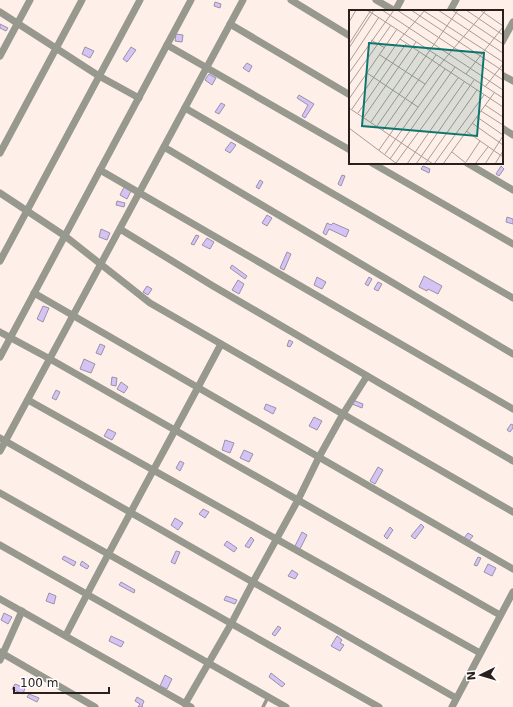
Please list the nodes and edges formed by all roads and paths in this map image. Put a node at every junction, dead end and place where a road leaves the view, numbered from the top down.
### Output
1 (30, 0) edge
2 (82, 0) edge
3 (140, 0) edge
4 (191, 0) edge
5 (244, 0) edge
6 (290, 0) edge
7 (376, 0) edge
8 (401, 0) edge
9 (456, 0) edge
10 (393, 10) edge
11 (396, 10) edge
12 (451, 10) edge
13 (0, 12) edge
14 (513, 22) edge
15 (17, 24) junction
16 (230, 24) junction
17 (349, 35) edge
18 (503, 40) edge
19 (167, 45) junction
20 (56, 49) junction
21 (0, 56) edge
22 (207, 68) junction
23 (99, 76) junction
24 (503, 76) edge
25 (513, 81) edge
26 (349, 93) edge
27 (139, 98) junction
28 (185, 108) junction
29 (503, 129) edge
30 (513, 135) edge
31 (164, 147) junction
32 (349, 149) edge
33 (0, 153) edge
34 (374, 164) edge
35 (469, 164) edge
36 (100, 170) junction
37 (513, 190) edge
38 (140, 192) junction
39 (0, 193) edge
40 (26, 212) junction
41 (120, 229) junction
42 (65, 236) junction
43 (513, 244) edge
44 (0, 261) edge
45 (101, 264) junction
46 (34, 294) junction
47 (513, 298) edge
48 (73, 316) junction
49 (0, 332) edge
50 (10, 338) junction
51 (222, 344) junction
52 (513, 354) edge
53 (0, 357) edge
54 (50, 359) junction
55 (367, 376) junction
56 (198, 388) junction
57 (28, 400) junction
58 (513, 409) edge
59 (343, 414) junction
60 (176, 430) junction
61 (3, 440) edge
62 (0, 451) edge
63 (319, 457) junction
64 (513, 461) edge
65 (153, 470) junction
66 (0, 492) edge
67 (298, 500) junction
68 (513, 512) edge
69 (130, 513) junction
70 (277, 539) junction
71 (0, 545) edge
72 (109, 554) junction
73 (513, 569) edge
74 (252, 582) junction
75 (513, 592) edge
76 (87, 595) junction
77 (0, 598) edge
78 (22, 611) junction
79 (500, 615) junction
80 (231, 624) junction
81 (66, 635) junction
82 (480, 653) junction
83 (1, 655) edge
84 (209, 663) junction
85 (268, 696) junction
86 (456, 698) junction
87 (188, 705) edge
88 (95, 707) edge
89 (263, 707) edge
90 (286, 707) edge
91 (379, 707) edge
92 (452, 707) edge

1 - 15 street
2 - 20 street
3 - 23 street
4 - 19 street
5 - 16 street
6 - 17 street
7 - 10 street
8 - 11 street
9 - 12 street
13 - 15 street
14 - 18 street
15 - 20 street
15 - 21 street
16 - 22 street
16 - 26 street
19 - 22 street
19 - 27 street
20 - 23 street
20 - 33 street
22 - 28 street
22 - 32 street
23 - 27 street
23 - 40 street
24 - 25 street
27 - 36 street
28 - 31 street
28 - 47 street
29 - 30 street
31 - 38 street
31 - 52 street
34 - 43 street
35 - 37 street
36 - 38 street
36 - 42 street
38 - 41 street
38 - 58 street
39 - 40 street
40 - 42 street
40 - 44 street
41 - 45 street
41 - 55 street
42 - 45 street
42 - 46 street
45 - 48 street
45 - 51 street
46 - 48 street
46 - 50 street
48 - 54 street
48 - 56 street
49 - 50 street
50 - 53 street
50 - 54 street
51 - 56 street
51 - 59 street
54 - 57 street
54 - 60 street
55 - 59 street
55 - 64 street
56 - 60 street
56 - 63 street
57 - 61 street
57 - 65 street
59 - 63 street
59 - 68 street
60 - 65 street
60 - 67 street
61 - 62 street
61 - 69 street
63 - 67 street
63 - 73 street
65 - 69 street
65 - 70 street
66 - 72 street
67 - 70 street
67 - 79 street
69 - 72 street
69 - 74 street
70 - 74 street
70 - 82 street
71 - 76 street
72 - 76 street
72 - 80 street
74 - 80 street
74 - 86 street
75 - 79 street
76 - 81 street
76 - 84 street
77 - 78 street
78 - 81 street
78 - 83 street
79 - 82 street
80 - 84 street
80 - 91 street
81 - 87 street
82 - 86 street
83 - 88 street
84 - 85 street
84 - 87 street
85 - 89 lane
85 - 90 street
86 - 92 street

